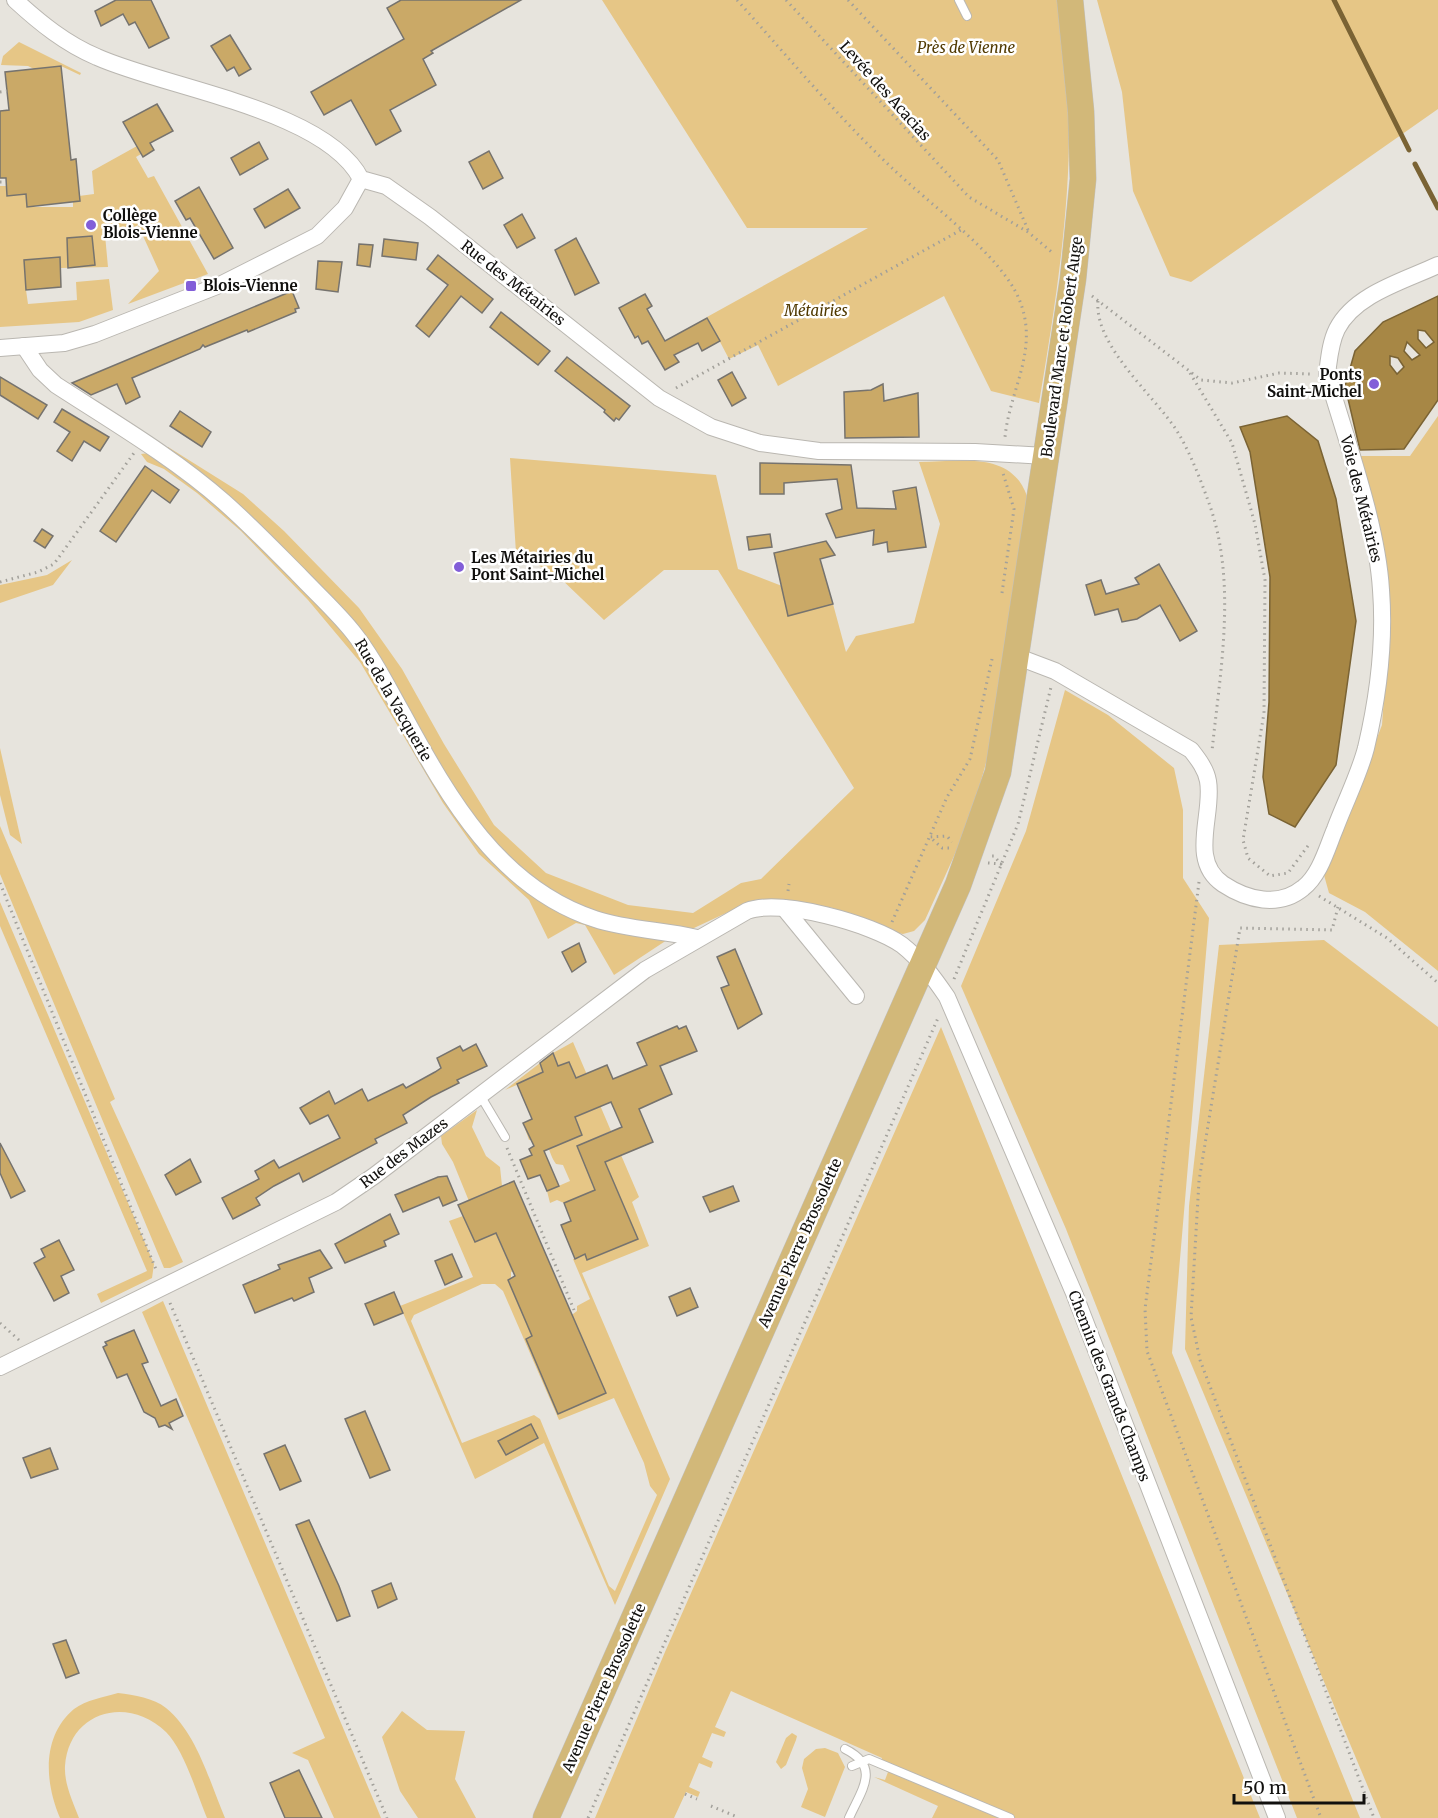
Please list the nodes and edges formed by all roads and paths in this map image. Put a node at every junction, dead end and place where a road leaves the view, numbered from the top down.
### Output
1 (15, 0) edge
2 (737, 0) edge
3 (786, 0) edge
4 (848, 0) edge
5 (959, 0) edge
6 (1070, 0) edge
7 (966, 16) dead end
8 (7, 91) dead end
9 (0, 92) edge
10 (361, 178) junction
11 (0, 182) edge
12 (6, 182) dead end
13 (961, 230) junction
14 (1028, 232) junction
15 (1438, 266) edge
16 (1074, 279) junction
17 (1098, 301) junction
18 (24, 346) junction
19 (0, 348) edge
20 (1189, 371) junction
21 (1328, 374) junction
22 (659, 398) junction
23 (142, 441) junction
24 (1004, 453) junction
25 (1045, 456) junction
26 (0, 582) edge
27 (1001, 600) dead end
28 (1005, 656) junction
29 (1055, 671) junction
30 (1209, 782) junction
31 (930, 837) junction
32 (1312, 841) dead end
33 (1204, 848) junction
34 (0, 883) edge
35 (1305, 887) junction
36 (1338, 907) junction
37 (784, 908) junction
38 (885, 937) junction
39 (697, 938) junction
40 (923, 963) junction
41 (1438, 982) edge
42 (856, 996) dead end
43 (947, 998) junction
44 (479, 1095) junction
45 (505, 1137) joint
46 (163, 1286) junction
47 (574, 1310) dead end
48 (0, 1323) edge
49 (32, 1352) junction
50 (0, 1367) edge
51 (845, 1749) dead end
52 (863, 1760) junction
53 (852, 1766) dead end
54 (685, 1794) dead end
55 (697, 1799) dead end
56 (711, 1806) dead end
57 (735, 1816) dead end
58 (387, 1818) edge
59 (546, 1818) edge
60 (588, 1818) edge
61 (849, 1818) edge
62 (1010, 1818) edge
63 (1277, 1818) edge
64 (1321, 1818) edge
65 (1374, 1818) edge

1 - 10 street
2 - 13 path
3 - 14 path, Levée des Acacias
4 - 14 path
5 - 7 lane
6 - 16 main road, Boulevard Marc et Robert Auge
8 - 9 path
10 - 18 street
10 - 22 street, Rue des Métairies
11 - 12 path
13 - 22 path
13 - 24 path
14 - 16 path, Levée des Acacias
15 - 21 street, Voie des Métairies
16 - 17 path, Levée des Acacias
16 - 25 main road, Boulevard Marc et Robert Auge
17 - 20 path, Levée des Acacias
17 - 30 path
18 - 19 street
18 - 23 street, Rue de la Vacquerie
20 - 21 path
20 - 32 path
21 - 35 street, Voie des Métairies
22 - 24 street, Rue des Métairies
23 - 26 path
23 - 39 street, Rue de la Vacquerie
24 - 25 street, Rue des Métairies
24 - 27 path
25 - 28 main road, Boulevard Marc et Robert Auge
28 - 29 street
28 - 31 path
28 - 40 main road, Avenue Pierre Brossolette
29 - 30 street
29 - 43 path
30 - 33 street
31 - 31 path
31 - 38 path
33 - 35 street
33 - 64 path
34 - 46 path
35 - 36 path
36 - 41 path
36 - 65 path
37 - 38 street, Rue des Mazes
37 - 39 street, Rue des Mazes
37 - 42 street
38 - 40 street, Rue des Mazes
39 - 44 street, Rue des Mazes
40 - 43 street, Chemin des Grands Champs
40 - 59 main road, Avenue Pierre Brossolette
43 - 60 path
43 - 63 street, Chemin des Grands Champs
44 - 45 lane
44 - 46 street, Rue des Mazes
45 - 47 path
46 - 49 street, Rue des Mazes
46 - 58 path
48 - 49 path
49 - 50 street, Rue des Mazes
51 - 52 lane
52 - 53 lane
52 - 61 lane
52 - 62 lane
54 - 55 path
56 - 57 path

